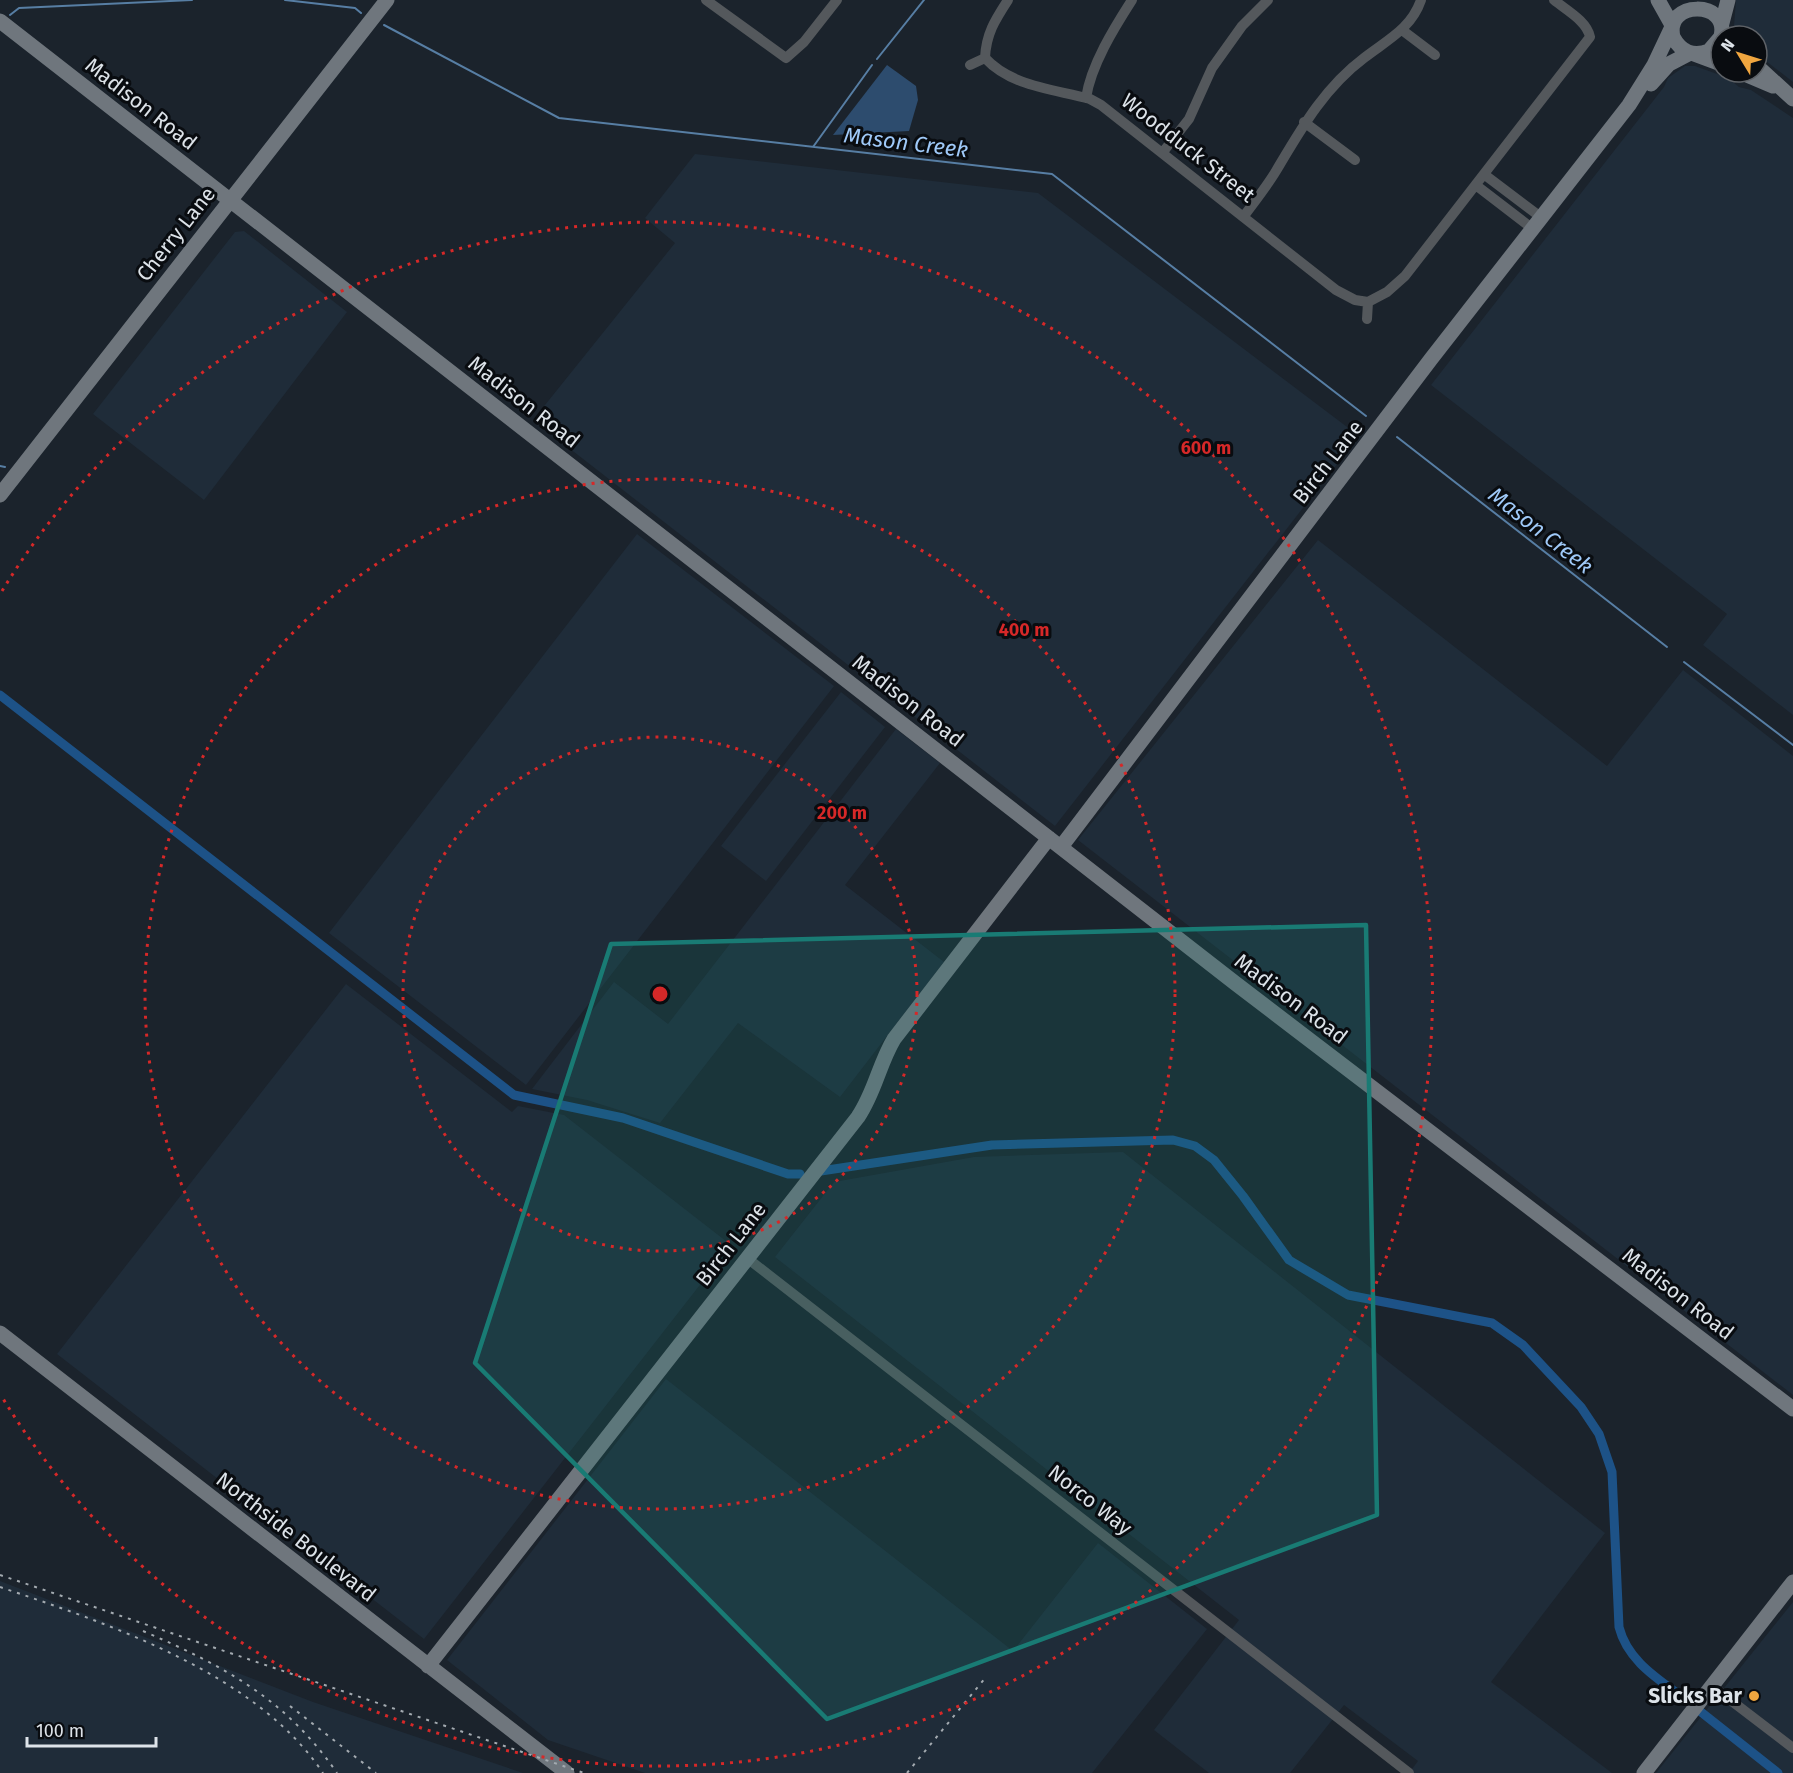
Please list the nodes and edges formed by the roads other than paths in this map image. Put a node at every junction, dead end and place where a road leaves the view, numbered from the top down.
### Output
1 (387, 0) edge
2 (706, 0) edge
3 (837, 0) edge
4 (1008, 0) edge
5 (1132, 0) edge
6 (1268, 0) edge
7 (1421, 0) edge
8 (1554, 0) edge
9 (1658, 0) edge
10 (1728, 0) edge
11 (1701, 2) edge
12 (0, 21) edge
13 (1720, 24) edge
14 (1724, 24) edge
15 (1672, 27) junction
16 (1402, 30) junction
17 (1709, 50) edge
18 (1692, 54) junction
19 (1435, 55) dead end
20 (985, 58) junction
21 (1709, 60) edge
22 (970, 65) dead end
23 (1769, 78) edge
24 (1769, 84) edge
25 (1779, 88) junction
26 (1086, 98) junction
27 (1793, 99) edge
28 (1629, 105) junction
29 (1304, 122) junction
30 (1163, 152) junction
31 (1355, 160) dead end
32 (1485, 175) junction
33 (1477, 186) junction
34 (229, 200) junction
35 (1244, 216) junction
36 (1537, 223) junction
37 (1368, 302) junction
38 (1367, 320) dead end
39 (0, 495) edge
40 (1055, 843) junction
41 (747, 1258) junction
42 (0, 1333) edge
43 (1793, 1409) edge
44 (1793, 1582) edge
45 (428, 1666) junction
46 (1712, 1686) junction
47 (1793, 1748) edge
48 (567, 1773) edge
49 (1410, 1773) edge
50 (1644, 1773) edge

1 - 34 street, Cherry Lane
2 - 3 street
4 - 20 street
5 - 26 street
6 - 30 street
7 - 16 street
8 - 32 street
9 - 15 street
10 - 14 street
11 - 13 street
11 - 15 street
12 - 34 street, Madison Road
15 - 18 street
15 - 28 street, Birch Lane
16 - 19 street
16 - 29 street
17 - 18 street
18 - 21 street
18 - 28 street, Birch Lane
20 - 22 street
20 - 26 street, Woodduck Street
23 - 25 street
24 - 25 street
25 - 27 street
26 - 30 street, Woodduck Street
28 - 36 street, Birch Lane
29 - 31 street
29 - 35 street
30 - 35 street, Woodduck Street
32 - 33 street
32 - 36 street
33 - 36 street
33 - 37 street
34 - 39 street, Cherry Lane
34 - 40 street, Madison Road
35 - 37 street, Woodduck Street
36 - 40 street, Birch Lane
37 - 38 street
40 - 41 street, Birch Lane
40 - 43 street, Madison Road
41 - 45 street, Birch Lane
41 - 49 street, Norco Way
42 - 45 street, Northside Boulevard
44 - 46 street
45 - 48 street, Northside Boulevard
46 - 47 street
46 - 50 street

